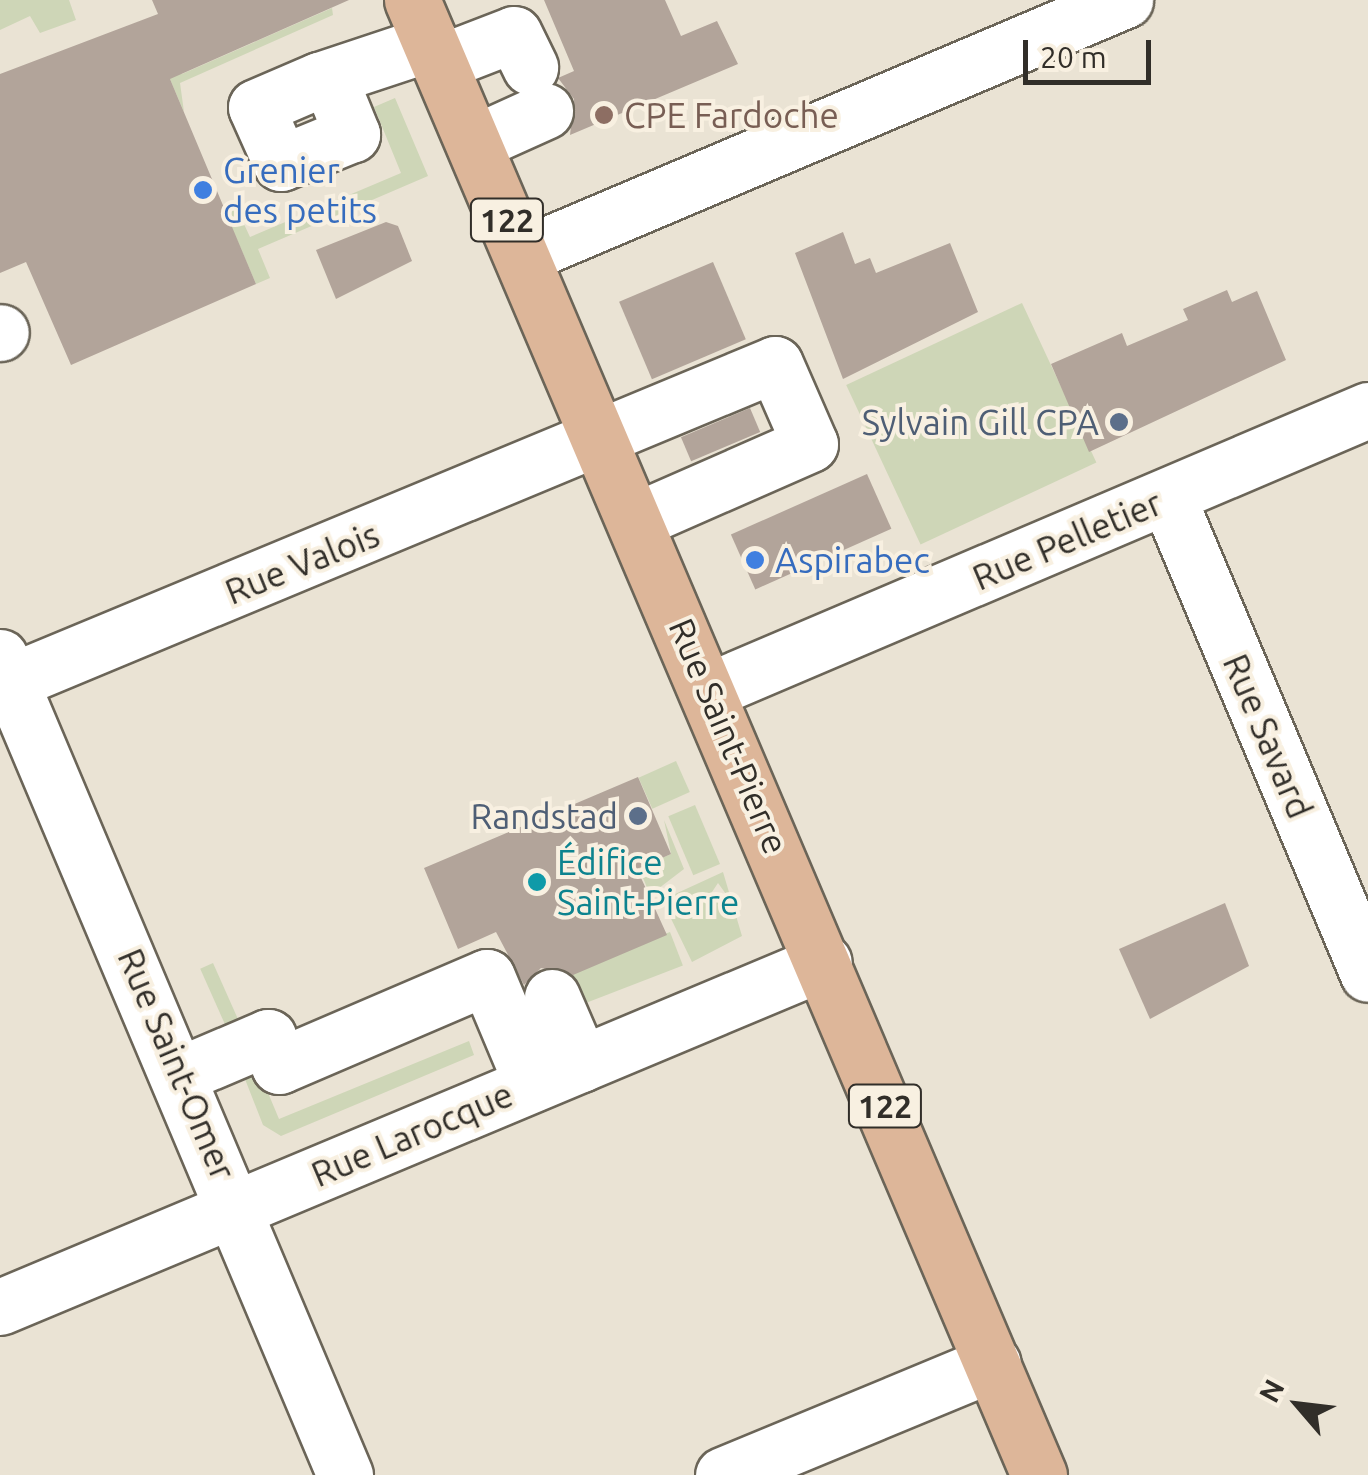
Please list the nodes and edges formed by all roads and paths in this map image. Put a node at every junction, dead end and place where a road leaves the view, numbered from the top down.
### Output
1 (1125, 0) edge
2 (427, 35) edge
3 (329, 78) dead end
4 (474, 143) junction
5 (523, 255) junction
6 (1368, 410) edge
7 (602, 439) junction
8 (1168, 498) junction
9 (636, 520) junction
10 (4, 675) edge
11 (710, 690) junction
12 (824, 962) junction
13 (1368, 974) edge
14 (552, 997) dead end
15 (181, 1074) junction
16 (556, 1074) junction
17 (238, 1207) junction
18 (0, 1307) edge
19 (993, 1362) junction
20 (345, 1475) edge
21 (722, 1475) edge
22 (1039, 1475) edge

1 - 5 street
2 - 3 street
2 - 4 main road, Rue Saint-Pierre / 122
2 - 4 street
4 - 5 main road, Rue Saint-Pierre / 122
5 - 7 main road, Rue Saint-Pierre / 122
6 - 8 street, Rue Pelletier
7 - 9 main road, Rue Saint-Pierre / 122
7 - 9 street, Rue Valois
7 - 10 street, Rue Valois
8 - 11 street, Rue Pelletier
8 - 13 street, Rue Savard
9 - 11 main road, Rue Saint-Pierre / 122
10 - 15 street, Rue Saint-Omer
11 - 12 main road, Rue Saint-Pierre / 122
12 - 16 street, Rue Larocque
12 - 19 main road, Rue Saint-Pierre / 122
14 - 16 street
15 - 16 street
15 - 17 street, Rue Saint-Omer
16 - 17 street, Rue Larocque
17 - 18 street, Rue Larocque
17 - 20 street, Rue Saint-Omer
19 - 21 street
19 - 22 main road, Rue Saint-Pierre / 122

